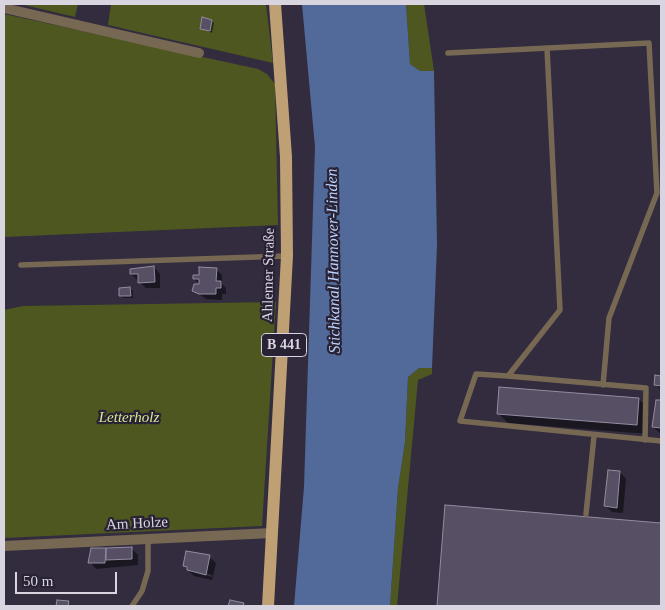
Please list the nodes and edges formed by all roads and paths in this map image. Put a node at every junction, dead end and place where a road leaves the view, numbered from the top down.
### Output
1 (275, 4) edge
2 (4, 8) edge
3 (547, 48) junction
4 (199, 53) dead end
5 (448, 53) dead end
6 (287, 256) junction
7 (21, 265) dead end
8 (508, 376) junction
9 (603, 385) junction
10 (594, 436) junction
11 (644, 440) junction
12 (661, 441) edge
13 (586, 514) dead end
14 (272, 533) junction
15 (148, 539) junction
16 (4, 546) edge
17 (132, 606) edge
18 (268, 606) edge

1 - 6 main road, Ahlemer Straße / B 441
2 - 4 street
3 - 5 lane
3 - 8 lane
3 - 9 lane
6 - 7 lane
6 - 14 main road, Ahlemer Straße / B 441
8 - 9 lane
8 - 10 lane
9 - 11 lane
10 - 11 lane
10 - 13 lane
11 - 12 lane
14 - 15 street, Am Holze
14 - 18 main road, Ahlemer Straße / B 441
15 - 16 street, Am Holze
15 - 17 lane

